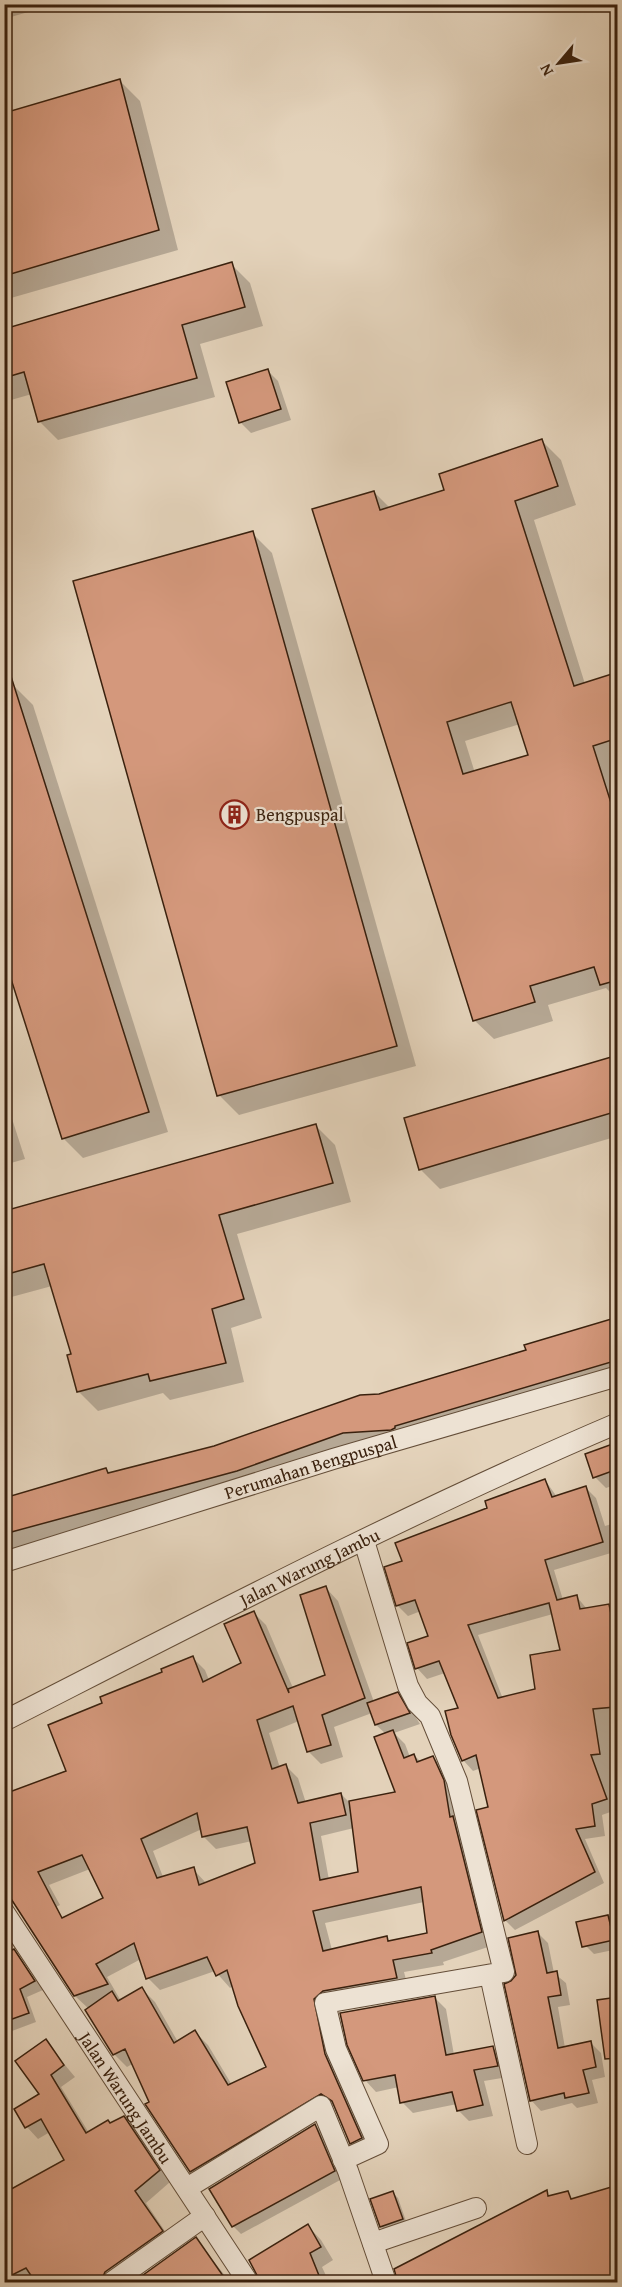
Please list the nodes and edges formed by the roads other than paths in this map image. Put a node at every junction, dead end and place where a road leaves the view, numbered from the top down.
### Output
1 (618, 1376) edge
2 (618, 1423) edge
3 (364, 1541) junction
4 (4, 1562) edge
5 (4, 1721) edge
6 (4, 1912) edge
7 (490, 1974) junction
8 (527, 2144) dead end
9 (343, 2160) junction
10 (187, 2188) junction
11 (476, 2208) dead end
12 (205, 2216) junction
13 (373, 2243) junction
14 (112, 2283) edge
15 (248, 2283) edge
16 (386, 2283) edge

1 - 4 street, Perumahan Bengpuspal
2 - 3 street, Jalan Warung Jambu
3 - 5 street, Jalan Warung Jambu
3 - 7 street
6 - 10 street, Jalan Warung Jambu
7 - 8 street
7 - 9 street
9 - 10 street
9 - 13 street
10 - 12 street, Jalan Warung Jambu
11 - 13 street
12 - 14 street
12 - 15 street, Jalan Warung Jambu
13 - 16 street

